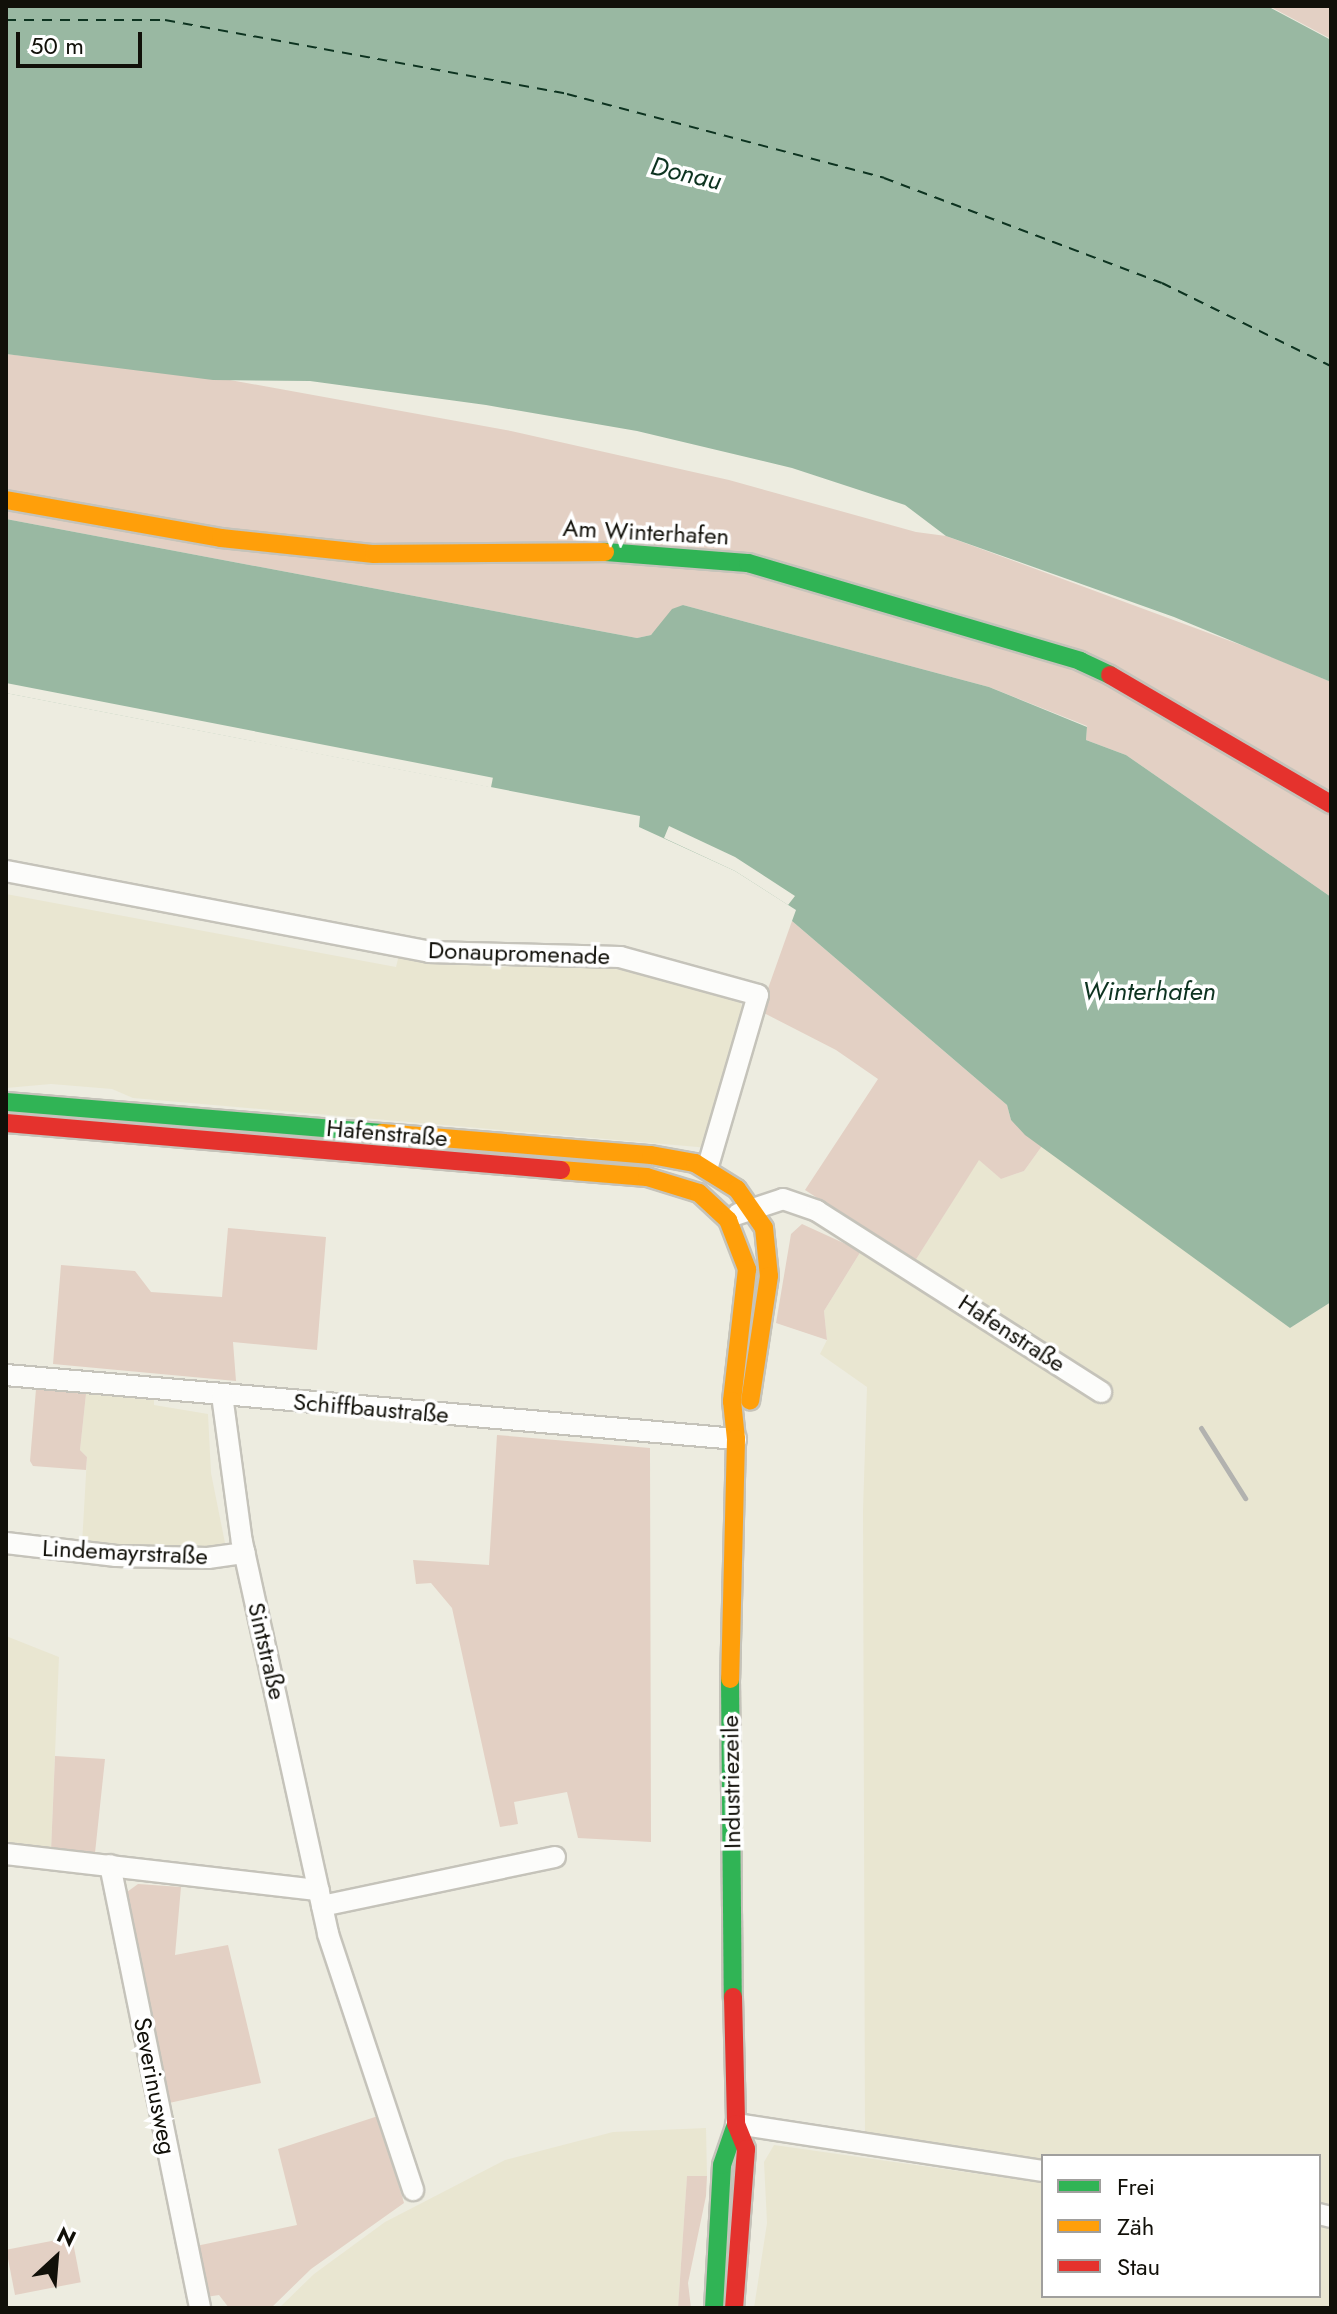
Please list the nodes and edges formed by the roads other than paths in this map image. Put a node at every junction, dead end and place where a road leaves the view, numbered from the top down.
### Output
1 (6, 500) edge
2 (1331, 804) edge
3 (6, 871) edge
4 (6, 1102) edge
5 (6, 1123) edge
6 (707, 1169) junction
7 (752, 1206) junction
8 (728, 1220) junction
9 (6, 1375) edge
10 (1101, 1392) dead end
11 (222, 1395) junction
12 (736, 1439) junction
13 (6, 1543) edge
14 (245, 1553) junction
15 (6, 1854) edge
16 (555, 1857) dead end
17 (110, 1865) junction
18 (320, 1898) junction
19 (736, 2124) junction
20 (1041, 2171) edge
21 (413, 2190) dead end
22 (200, 2308) edge
23 (714, 2308) edge
24 (734, 2308) edge

1 - 2 main road, Am Winterhafen
3 - 6 street, Donaupromenade
4 - 6 main road, Hafenstraße
5 - 8 main road, Hafenstraße
6 - 7 main road, Hafenstraße
7 - 8 street, Hafenstraße
7 - 10 street, Hafenstraße
7 - 12 main road
8 - 12 main road, Hafenstraße
9 - 11 street, Schiffbaustraße
11 - 12 street, Schiffbaustraße
11 - 14 street, Sintstraße
12 - 19 main road, Industriezeile
13 - 14 street, Lindemayrstraße
14 - 18 street, Sintstraße
15 - 17 street
16 - 18 street
17 - 18 street
17 - 22 street, Severinusweg
18 - 21 street, Sintstraße
19 - 20 street
19 - 23 main road, Industriezeile
19 - 24 main road, Industriezeile

